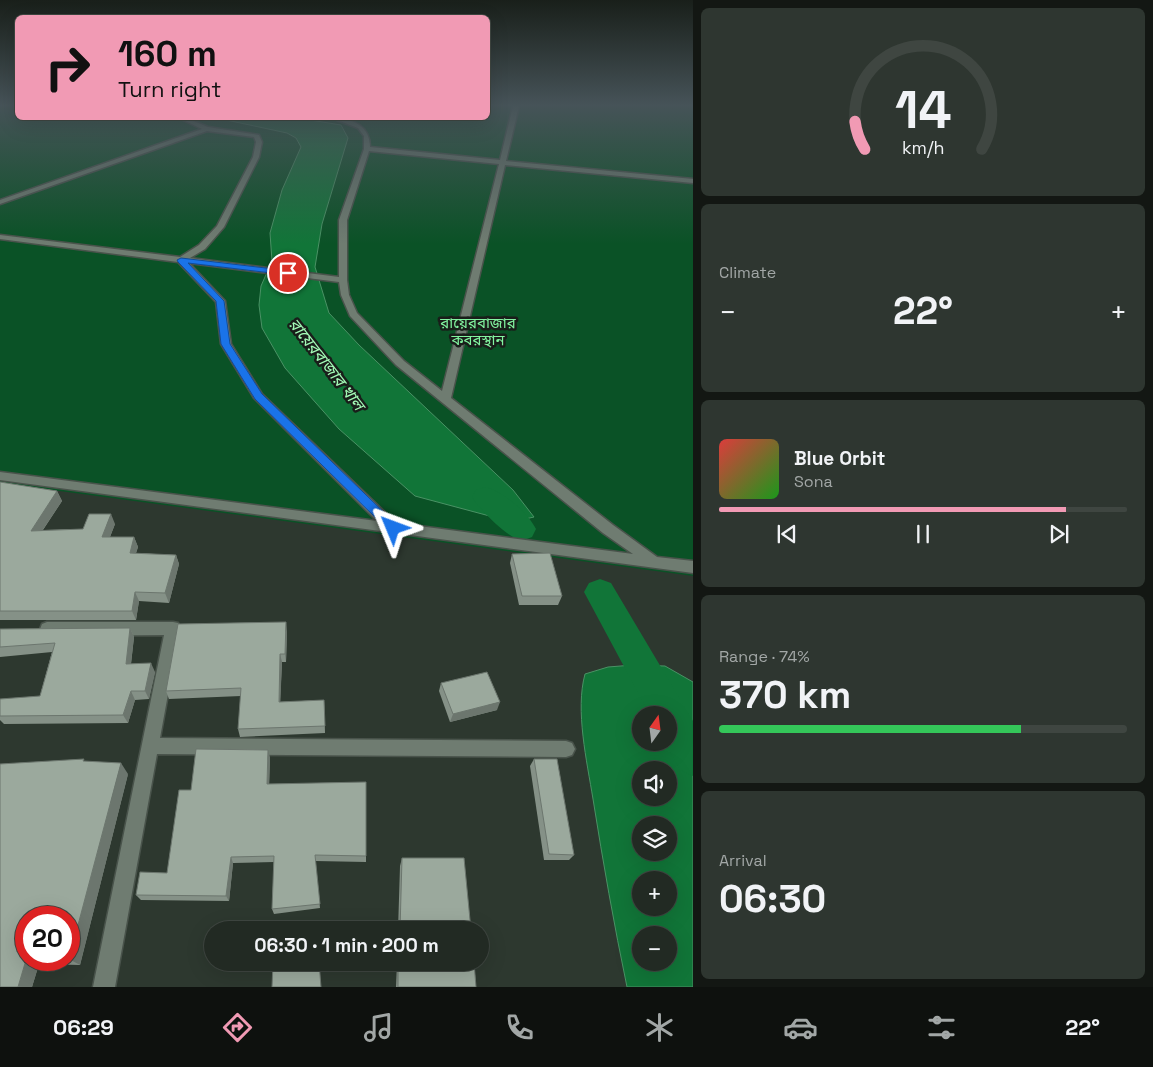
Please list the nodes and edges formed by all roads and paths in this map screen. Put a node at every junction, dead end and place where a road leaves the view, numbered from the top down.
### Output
1 (142, 152) edge
2 (257, 152) edge
3 (366, 152) edge
4 (395, 152) edge
5 (505, 152) edge
6 (502, 164) junction
7 (693, 181) edge
8 (0, 202) edge
9 (0, 237) edge
10 (181, 260) junction
11 (342, 280) junction
12 (445, 400) junction
13 (0, 476) edge
14 (393, 528) junction
15 (654, 562) junction
16 (693, 567) edge
17 (29, 629) edge
18 (150, 746) junction
19 (566, 749) dead end
20 (104, 987) edge

1 - 8 street
2 - 10 street
3 - 11 street
4 - 6 street
5 - 6 street
6 - 7 street
6 - 12 street
9 - 10 street
10 - 11 street
10 - 14 street
11 - 12 street
12 - 15 street
13 - 14 street
14 - 15 street
15 - 16 street
17 - 18 street
18 - 19 street
18 - 20 street

